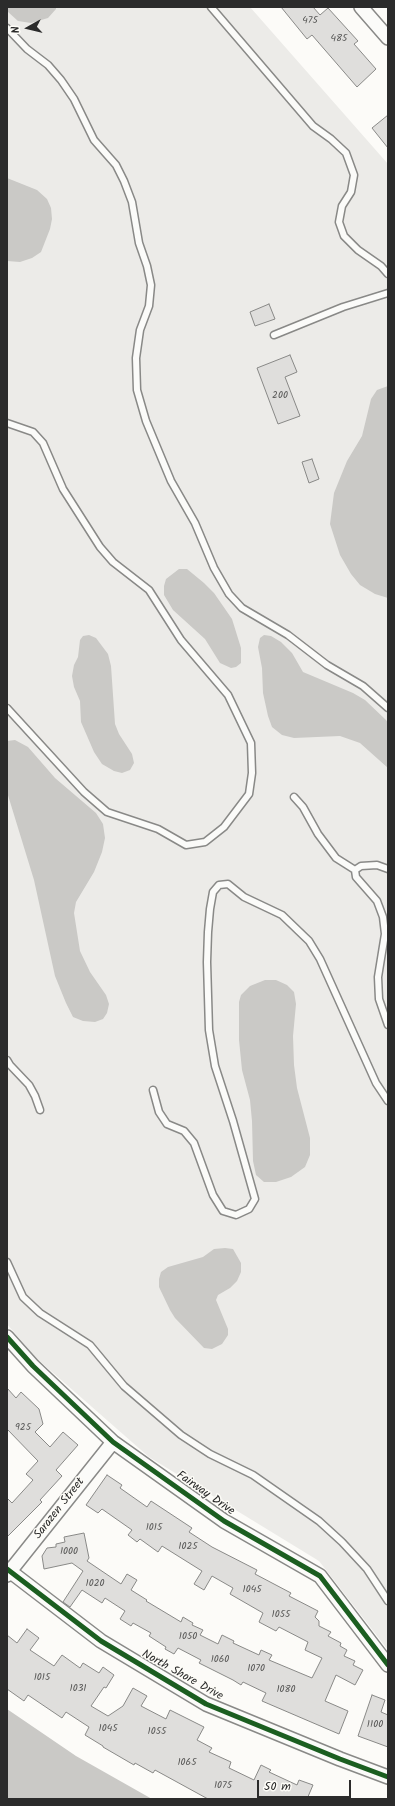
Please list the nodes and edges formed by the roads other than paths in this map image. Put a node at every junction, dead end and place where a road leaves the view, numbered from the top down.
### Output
1 (211, 7) edge
2 (361, 7) edge
3 (7, 28) edge
4 (388, 38) edge
5 (388, 274) edge
6 (388, 293) edge
7 (274, 335) dead end
8 (7, 423) edge
9 (7, 708) edge
10 (388, 708) edge
11 (294, 797) dead end
12 (388, 869) edge
13 (355, 870) junction
14 (388, 1025) edge
15 (7, 1060) edge
16 (153, 1090) dead end
17 (388, 1101) edge
18 (40, 1110) dead end
19 (7, 1262) edge
20 (7, 1337) edge
21 (113, 1442) junction
22 (8, 1572) edge
23 (388, 1601) edge
24 (388, 1665) edge
25 (388, 1777) edge

1 - 5 lane
2 - 4 street
3 - 10 lane
6 - 7 lane
8 - 9 lane
11 - 13 lane
12 - 13 lane
13 - 14 lane
15 - 18 lane
16 - 17 lane
19 - 23 lane
20 - 21 street, Fairway Drive
21 - 22 street, Sarazen Street
21 - 24 street, Fairway Drive
22 - 25 street, North Shore Drive

